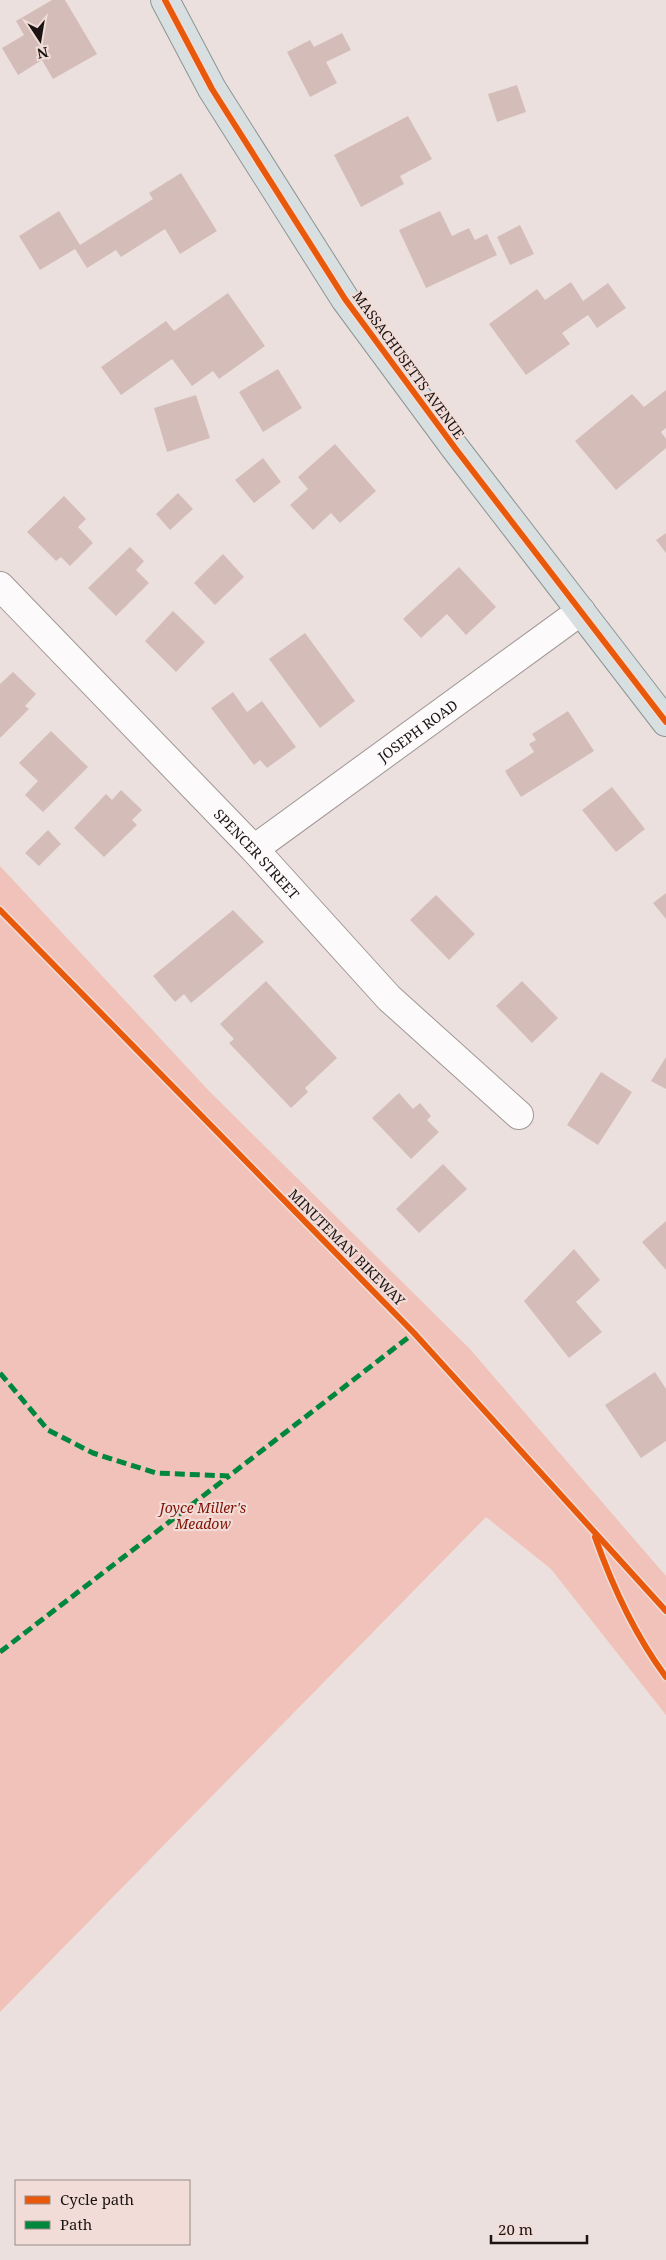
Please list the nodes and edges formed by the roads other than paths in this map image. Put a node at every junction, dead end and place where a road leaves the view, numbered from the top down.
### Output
1 (165, 0) edge
2 (0, 586) edge
3 (581, 612) junction
4 (666, 722) edge
5 (254, 849) junction
6 (519, 1115) dead end

1 - 3 main road, MASSACHUSETTS AVENUE
2 - 5 street, SPENCER STREET
3 - 4 main road, MASSACHUSETTS AVENUE
3 - 5 street, JOSEPH ROAD
5 - 6 street, SPENCER STREET

